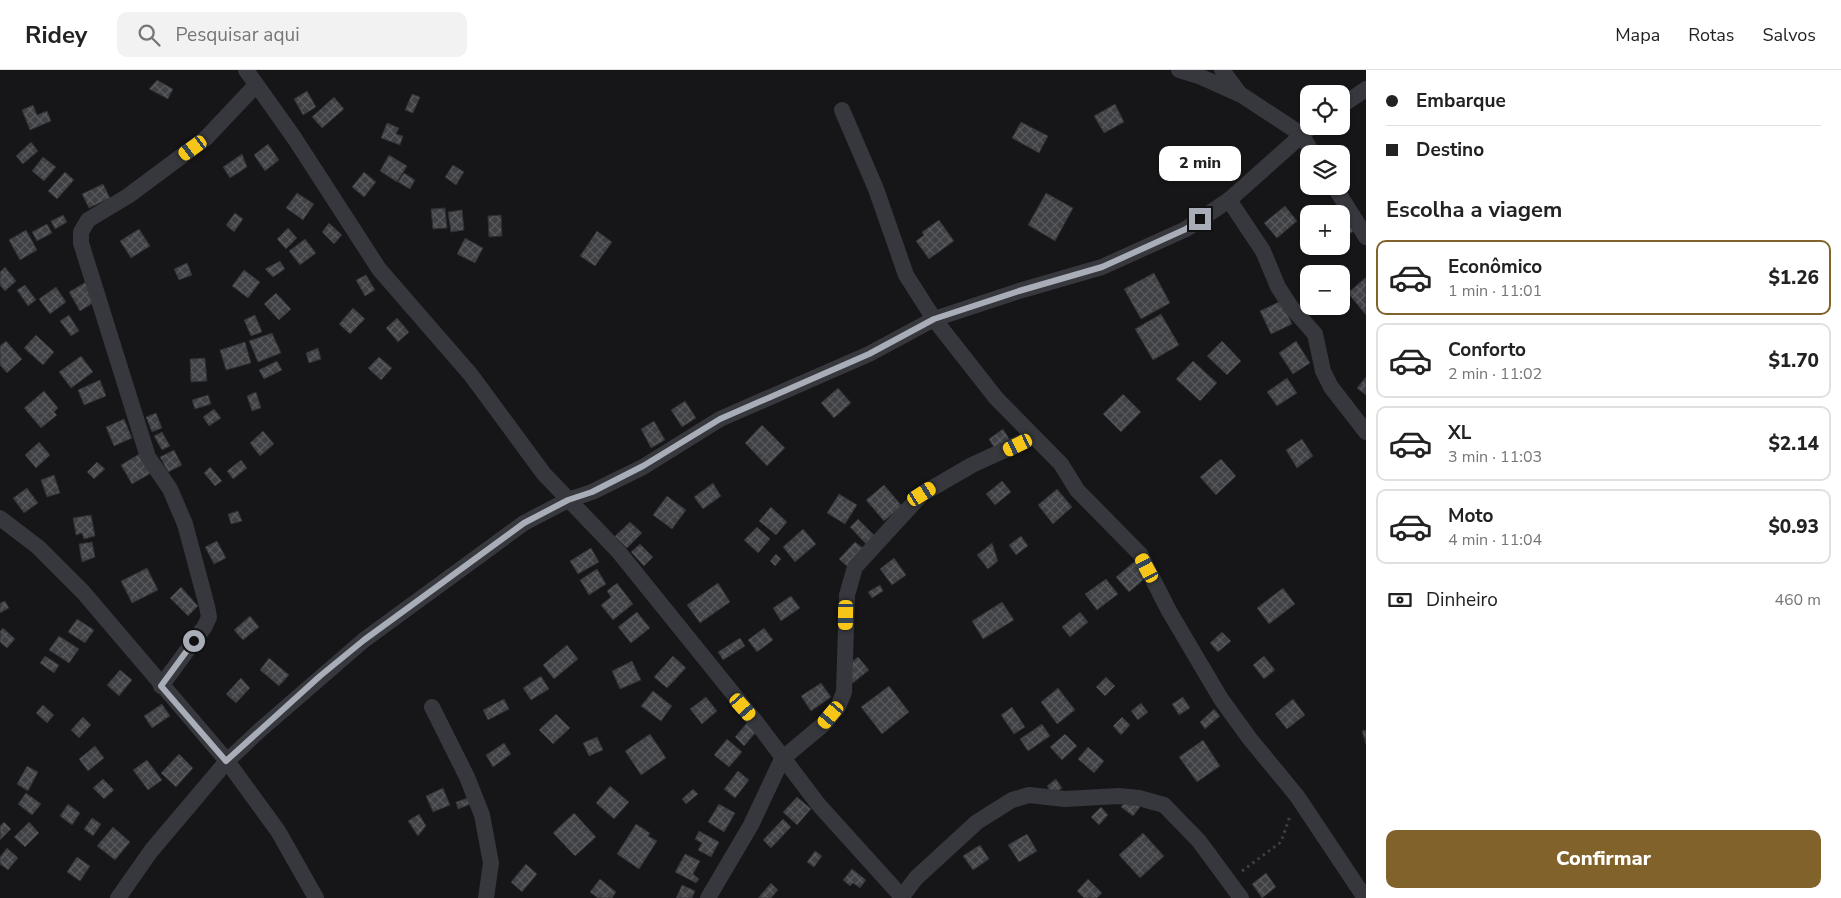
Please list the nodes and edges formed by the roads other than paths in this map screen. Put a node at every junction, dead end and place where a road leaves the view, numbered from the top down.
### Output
1 (246, 70) edge
2 (1178, 70) edge
3 (1222, 70) edge
4 (256, 85) junction
5 (1366, 89) edge
6 (1240, 94) junction
7 (1350, 100) edge
8 (842, 110) dead end
9 (1300, 126) edge
10 (1301, 135) edge
11 (1340, 195) edge
12 (1229, 200) junction
13 (1366, 237) edge
14 (934, 319) junction
15 (1366, 432) edge
16 (1033, 437) junction
17 (568, 500) junction
18 (0, 518) edge
19 (161, 686) junction
20 (432, 707) dead end
21 (782, 758) junction
22 (226, 761) junction
23 (118, 898) edge
24 (316, 898) edge
25 (486, 898) edge
26 (708, 898) edge
27 (902, 898) edge
28 (1241, 898) edge
29 (1365, 898) edge

1 - 4 street
2 - 6 street
3 - 6 street
4 - 17 street
4 - 19 street
5 - 7 street
6 - 9 street
8 - 14 street
10 - 12 street
11 - 13 street
12 - 14 street
12 - 15 street
14 - 16 street
14 - 17 street
16 - 21 street
16 - 29 street
17 - 21 street
17 - 22 street
18 - 19 street
19 - 22 street
20 - 25 street
21 - 26 street
21 - 27 street
22 - 23 street
22 - 24 street
27 - 28 street

